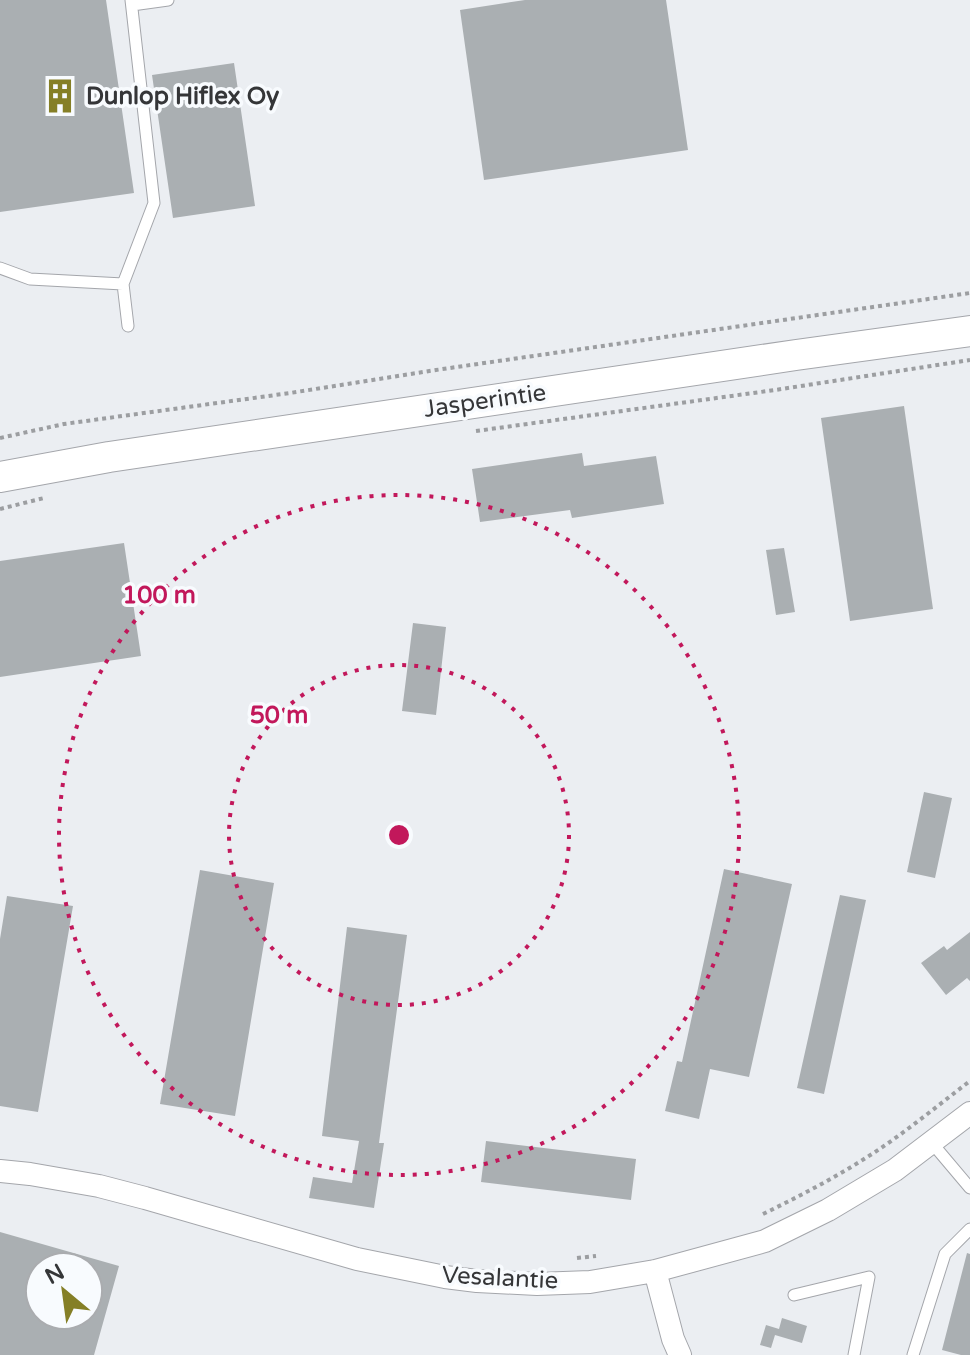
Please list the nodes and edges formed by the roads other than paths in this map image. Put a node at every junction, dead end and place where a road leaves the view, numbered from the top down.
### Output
1 (168, 0) edge
2 (131, 3) edge
3 (0, 268) edge
4 (123, 284) junction
5 (128, 326) dead end
6 (970, 331) edge
7 (0, 477) edge
8 (970, 1113) edge
9 (932, 1143) junction
10 (0, 1171) edge
11 (970, 1188) edge
12 (970, 1229) edge
13 (655, 1271) junction
14 (794, 1295) dead end
15 (680, 1355) edge
16 (854, 1355) edge
17 (913, 1355) edge

1 - 2 lane
2 - 4 lane
3 - 4 lane
4 - 5 lane
6 - 7 main road, Jasperintie
8 - 9 street, Vesalantie
9 - 11 lane
9 - 13 street, Vesalantie
10 - 13 street, Vesalantie
12 - 17 lane
13 - 15 street
14 - 16 lane

